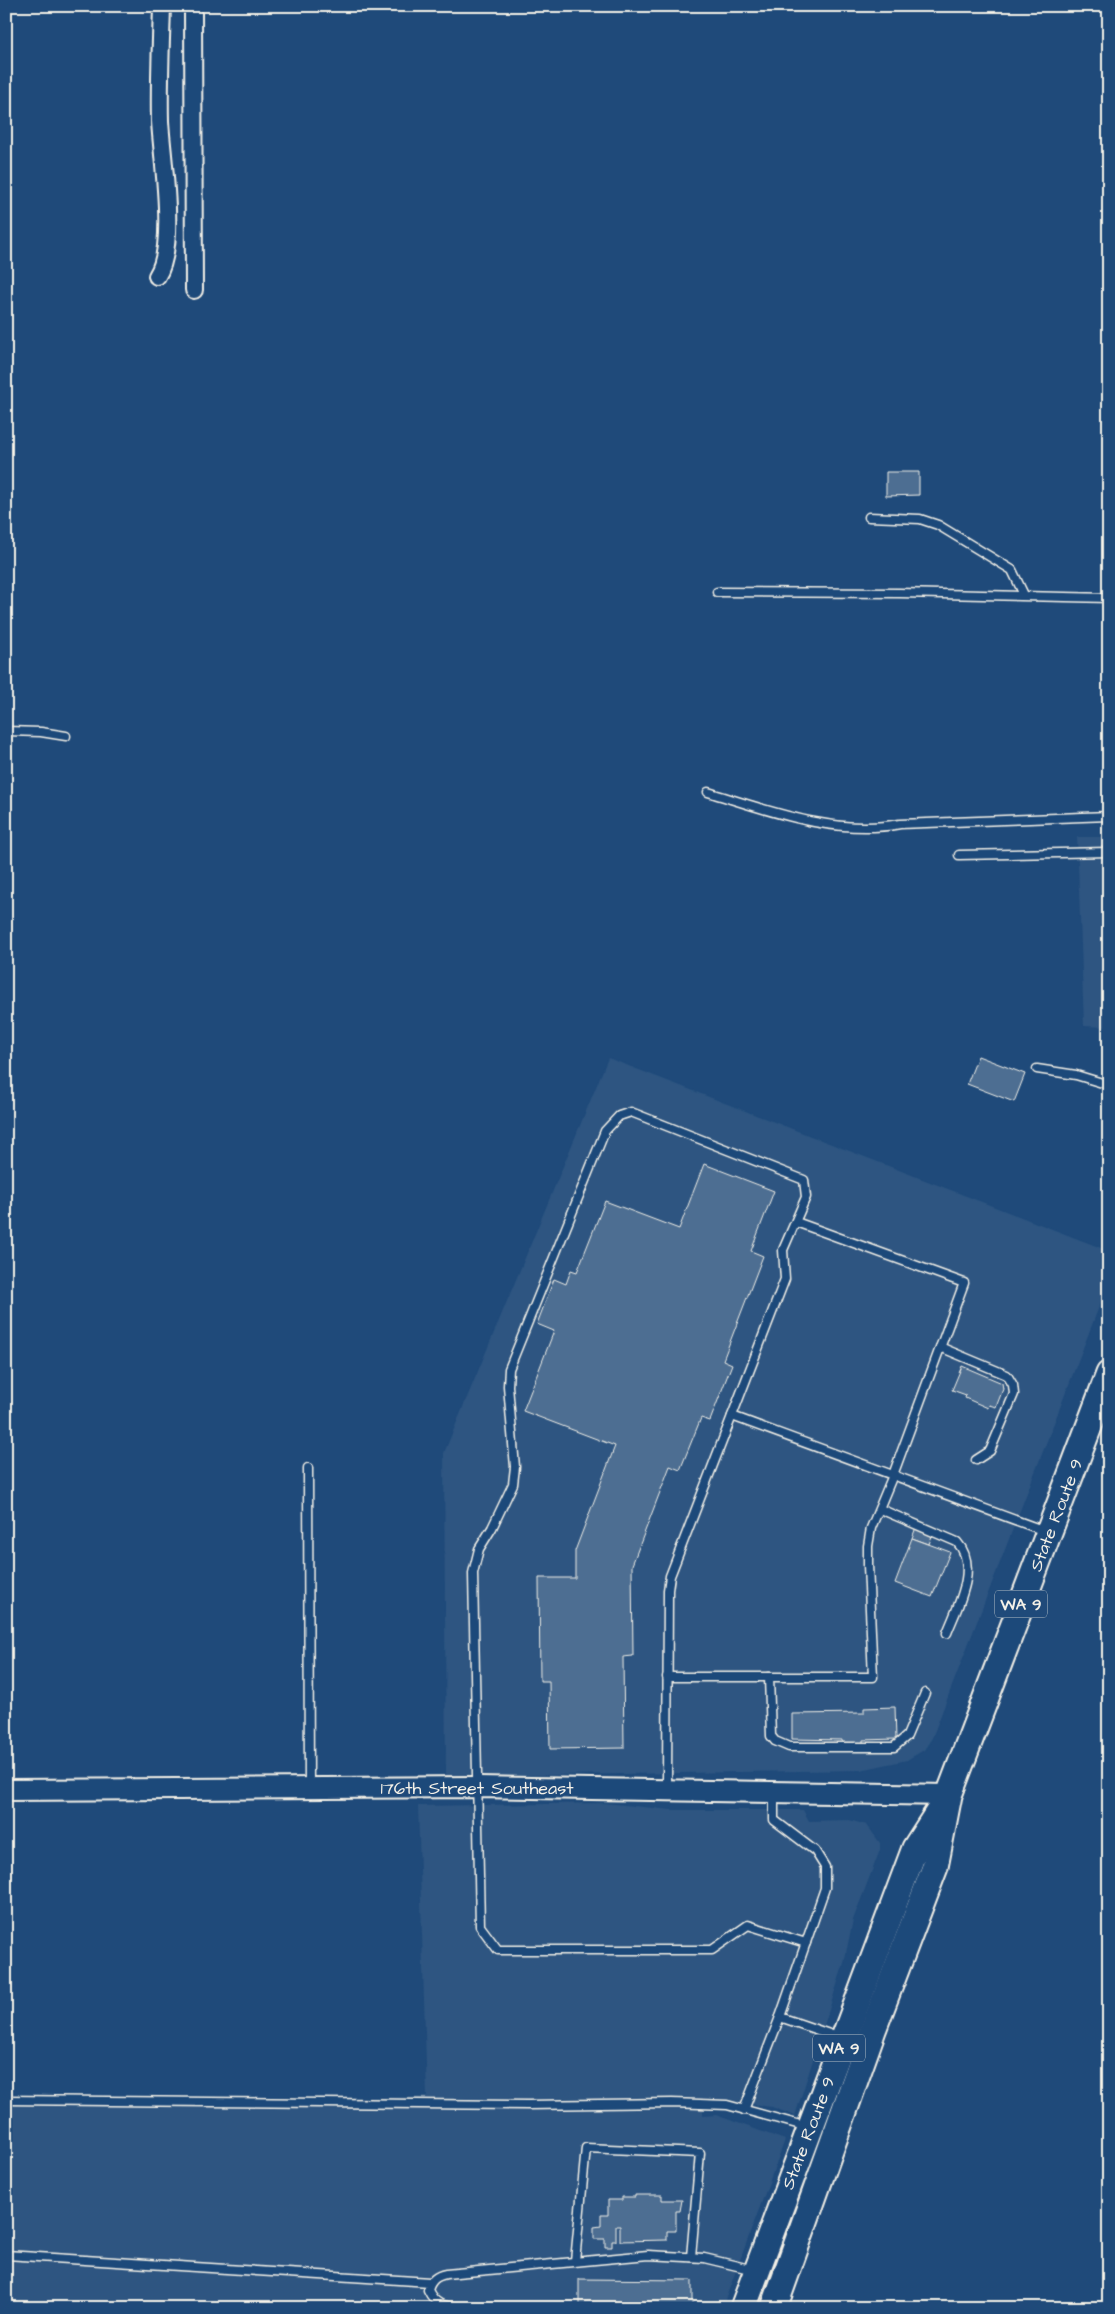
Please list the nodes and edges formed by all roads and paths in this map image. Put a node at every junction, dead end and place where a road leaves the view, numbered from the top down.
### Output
1 (162, 6) edge
2 (193, 6) edge
3 (157, 276) dead end
4 (194, 290) dead end
5 (869, 517) dead end
6 (717, 592) dead end
7 (1024, 595) junction
8 (1109, 598) edge
9 (6, 731) edge
10 (66, 736) dead end
11 (708, 792) dead end
12 (1109, 816) edge
13 (1109, 852) edge
14 (959, 855) dead end
15 (1108, 909) edge
16 (1109, 936) edge
17 (1037, 1069) dead end
18 (1109, 1085) edge
19 (796, 1222) junction
20 (940, 1347) junction
21 (1109, 1374) edge
22 (732, 1416) junction
23 (976, 1460) dead end
24 (308, 1468) dead end
25 (893, 1475) junction
26 (880, 1509) junction
27 (1049, 1533) junction
28 (947, 1634) dead end
29 (667, 1677) junction
30 (769, 1677) junction
31 (925, 1693) dead end
32 (479, 1787) junction
33 (309, 1788) junction
34 (6, 1790) edge
35 (667, 1790) junction
36 (774, 1792) junction
37 (948, 1795) junction
38 (806, 1943) junction
39 (780, 2017) junction
40 (843, 2038) junction
41 (6, 2100) edge
42 (744, 2110) junction
43 (810, 2127) junction
44 (6, 2255) edge
45 (691, 2257) junction
46 (575, 2261) junction
47 (756, 2270) junction
48 (430, 2282) junction
49 (460, 2308) edge
50 (743, 2308) edge
51 (774, 2308) edge

1 - 3 street
2 - 4 street
5 - 7 lane
6 - 7 lane
7 - 8 lane
9 - 10 lane
11 - 12 lane
13 - 14 lane
13 - 15 lane
15 - 16 lane
17 - 18 lane
19 - 20 lane
19 - 22 lane
19 - 32 lane
20 - 23 lane
20 - 25 lane
21 - 27 main road, State Route 9 / WA 9
22 - 25 lane
22 - 29 lane
24 - 33 lane
25 - 26 lane
25 - 27 lane
26 - 28 lane
26 - 30 lane
27 - 37 main road, State Route 9 / WA 9
29 - 30 lane
29 - 35 lane
30 - 31 lane
32 - 33 street, 176th Street Southeast
32 - 35 street, 176th Street Southeast
32 - 38 lane
33 - 34 street, 176th Street Southeast
35 - 36 street, 176th Street Southeast
36 - 37 street, 176th Street Southeast
36 - 38 lane
37 - 40 main road, State Route 9 / WA 9
37 - 51 main road, State Route 9 / WA 9
38 - 39 lane
39 - 40 lane
39 - 42 lane
40 - 43 main road, State Route 9 / WA 9
41 - 42 lane
42 - 43 lane
43 - 47 main road, State Route 9 / WA 9
44 - 48 lane
45 - 46 lane
45 - 46 lane
45 - 47 lane
46 - 48 lane
47 - 50 main road, State Route 9 / WA 9
48 - 49 lane

